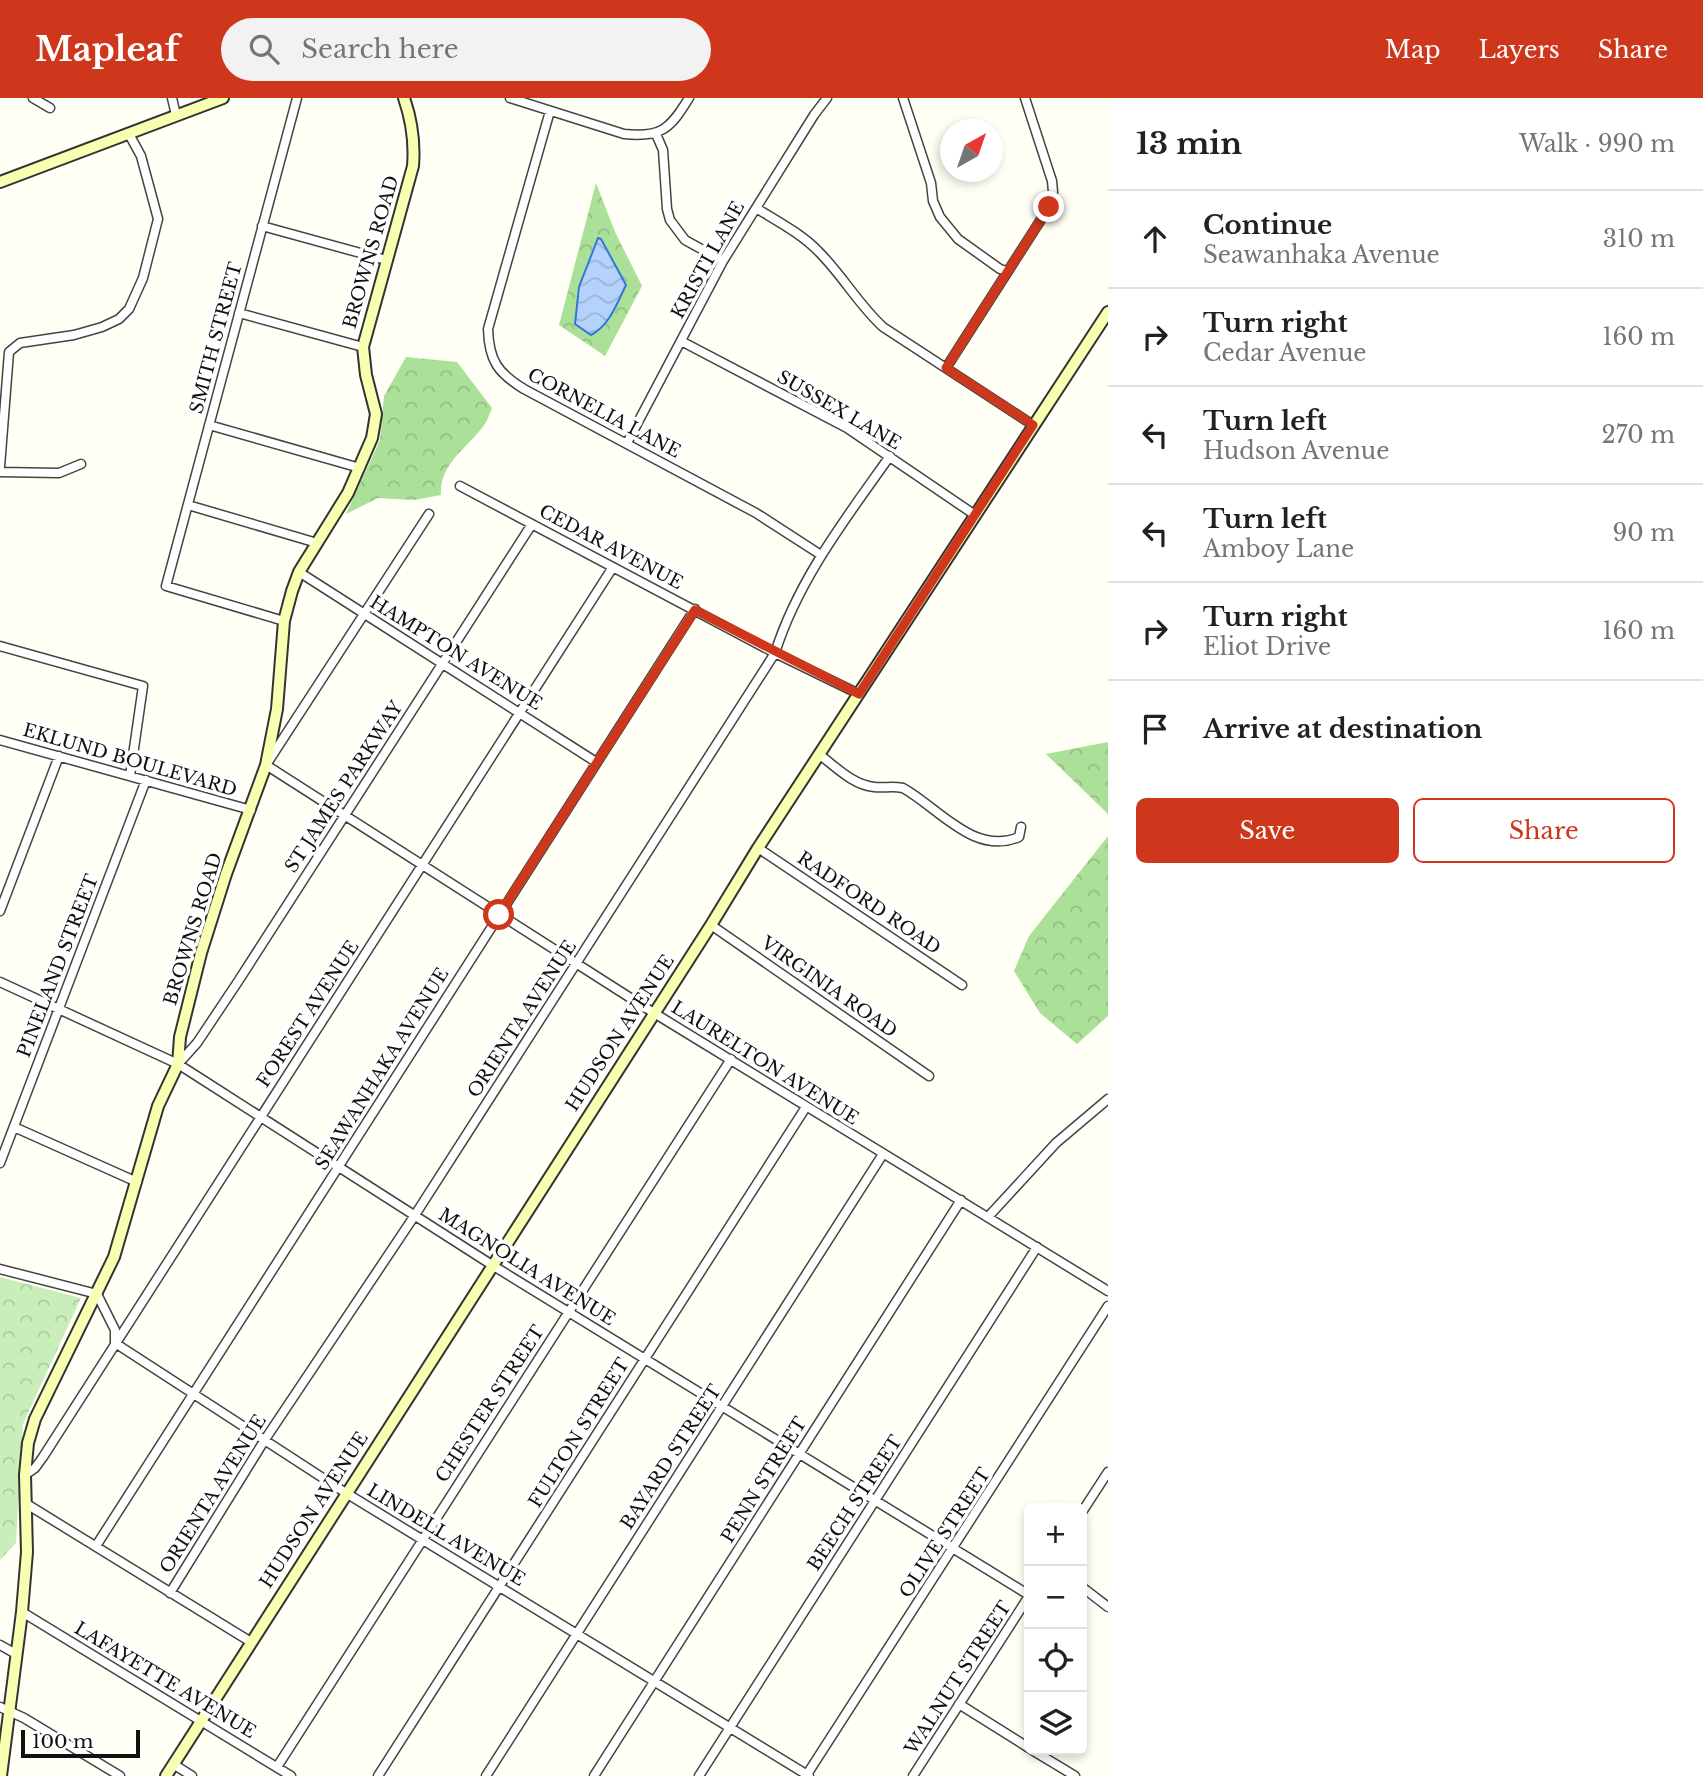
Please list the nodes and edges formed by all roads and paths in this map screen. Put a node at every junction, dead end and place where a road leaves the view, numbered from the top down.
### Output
1 (33, 98) edge
2 (172, 98) edge
3 (223, 98) edge
4 (297, 98) edge
5 (405, 98) edge
6 (510, 98) edge
7 (690, 98) edge
8 (827, 98) edge
9 (904, 98) edge
10 (1024, 98) edge
11 (50, 108) dead end
12 (550, 111) junction
13 (176, 115) junction
14 (130, 134) junction
15 (656, 134) junction
16 (1, 181) edge
17 (756, 208) junction
18 (261, 226) junction
19 (386, 260) junction
20 (723, 261) junction
21 (1007, 271) junction
22 (1108, 312) edge
23 (239, 313) junction
24 (681, 341) junction
25 (363, 346) junction
26 (946, 368) junction
27 (209, 425) junction
28 (1033, 425) junction
29 (627, 443) junction
30 (890, 456) junction
31 (81, 464) dead end
32 (360, 468) junction
33 (0, 470) edge
34 (460, 486) dead end
35 (188, 505) junction
36 (429, 514) dead end
37 (975, 515) junction
38 (532, 524) junction
39 (317, 543) junction
40 (821, 555) junction
41 (613, 567) junction
42 (299, 572) junction
43 (695, 610) junction
44 (364, 614) junction
45 (284, 621) junction
46 (0, 646) edge
47 (775, 653) junction
48 (442, 663) junction
49 (859, 694) junction
50 (519, 711) junction
51 (0, 740) edge
52 (820, 755) junction
53 (59, 756) junction
54 (596, 762) junction
55 (267, 765) junction
56 (130, 776) junction
57 (146, 780) junction
58 (251, 810) junction
59 (345, 815) junction
60 (1021, 827) dead end
61 (758, 848) junction
62 (422, 866) junction
63 (0, 911) edge
64 (499, 915) junction
65 (711, 925) junction
66 (577, 962) junction
67 (0, 982) edge
68 (962, 985) dead end
69 (59, 1009) junction
70 (654, 1013) junction
71 (731, 1059) junction
72 (178, 1063) junction
73 (929, 1076) dead end
74 (1108, 1099) edge
75 (806, 1107) junction
76 (261, 1116) junction
77 (14, 1126) junction
78 (883, 1154) junction
79 (0, 1163) edge
80 (339, 1167) junction
81 (137, 1182) junction
82 (961, 1200) junction
83 (415, 1215) junction
84 (988, 1217) junction
85 (1037, 1247) junction
86 (492, 1265) junction
87 (0, 1269) edge
88 (1108, 1291) edge
89 (97, 1293) junction
90 (1108, 1306) edge
91 (569, 1311) junction
92 (115, 1343) junction
93 (645, 1358) junction
94 (193, 1394) junction
95 (722, 1406) junction
96 (264, 1441) junction
97 (800, 1452) junction
98 (1108, 1472) edge
99 (25, 1475) junction
100 (346, 1493) junction
101 (876, 1500) junction
102 (25, 1503) junction
103 (1087, 1505) edge
104 (422, 1538) junction
105 (96, 1546) junction
106 (954, 1548) junction
107 (501, 1586) junction
108 (1087, 1591) edge
109 (170, 1593) junction
110 (1024, 1593) edge
111 (1024, 1604) edge
112 (1108, 1607) edge
113 (22, 1612) junction
114 (577, 1633) junction
115 (251, 1642) junction
116 (0, 1645) edge
117 (16, 1654) junction
118 (655, 1681) junction
119 (959, 1704) junction
120 (5, 1710) edge
121 (200, 1720) junction
122 (731, 1727) junction
123 (1024, 1745) edge
124 (1041, 1755) edge
125 (173, 1764) junction
126 (277, 1767) junction
127 (1, 1776) edge
128 (120, 1776) edge
129 (166, 1776) edge
130 (192, 1776) edge
131 (291, 1776) edge
132 (378, 1776) edge
133 (486, 1776) edge
134 (594, 1776) edge
135 (699, 1776) edge
136 (807, 1776) edge
137 (913, 1776) edge
138 (1075, 1776) edge

1 - 11 street
2 - 13 street
3 - 13 street
4 - 18 street, SMITH STREET
5 - 19 street, BROWNS ROAD
6 - 12 street
7 - 15 street
8 - 17 street, KRISTI LANE
9 - 21 street
10 - 21 street
12 - 15 street
12 - 29 street, CORNELIA LANE
13 - 14 street
14 - 16 street
14 - 33 street
15 - 20 street
17 - 20 street, KRISTI LANE
17 - 26 street
18 - 19 street
18 - 23 street, SMITH STREET
19 - 25 street, BROWNS ROAD
20 - 24 street, KRISTI LANE
21 - 26 street
22 - 28 street, HUDSON AVENUE
23 - 25 street
23 - 27 street, SMITH STREET
24 - 29 street, KRISTI LANE
24 - 30 street, SUSSEX LANE
25 - 32 street, BROWNS ROAD
26 - 28 street
27 - 32 street
27 - 35 street, SMITH STREET
28 - 37 street, HUDSON AVENUE
29 - 40 street, CORNELIA LANE
30 - 37 street, SUSSEX LANE
30 - 40 street, ORIENTA AVENUE
31 - 33 street
32 - 39 street, BROWNS ROAD
34 - 38 street, CEDAR AVENUE
35 - 39 street
35 - 45 street, SMITH STREET
36 - 44 street
37 - 49 street, HUDSON AVENUE
38 - 41 street, CEDAR AVENUE
38 - 48 street, ST JAMES PARKWAY
39 - 42 street, BROWNS ROAD
40 - 47 street, ORIENTA AVENUE
41 - 43 street, CEDAR AVENUE
41 - 50 street, FOREST AVENUE
42 - 44 street, HAMPTON AVENUE
42 - 45 street, BROWNS ROAD
43 - 47 street, CEDAR AVENUE
43 - 54 street, SEAWANHAKA AVENUE
44 - 48 street, HAMPTON AVENUE
44 - 55 street
45 - 55 street, BROWNS ROAD
46 - 56 street
47 - 49 street, CEDAR AVENUE
47 - 66 street, ORIENTA AVENUE
48 - 50 street, HAMPTON AVENUE
48 - 59 street, ST JAMES PARKWAY
49 - 52 street, HUDSON AVENUE
50 - 54 street, HAMPTON AVENUE
50 - 62 street, FOREST AVENUE
51 - 53 street, EKLUND BOULEVARD
52 - 60 street
52 - 61 street, HUDSON AVENUE
53 - 56 street, EKLUND BOULEVARD
53 - 63 street
54 - 64 street, SEAWANHAKA AVENUE
55 - 58 street, BROWNS ROAD
55 - 59 street, LAURELTON AVENUE
56 - 57 street, EKLUND BOULEVARD
57 - 58 street, EKLUND BOULEVARD
57 - 69 street, PINELAND STREET
58 - 72 street, BROWNS ROAD
59 - 62 street, LAURELTON AVENUE
59 - 72 street, ST JAMES PARKWAY
61 - 65 street, HUDSON AVENUE
61 - 68 street, RADFORD ROAD
62 - 64 street, LAURELTON AVENUE
62 - 76 street, FOREST AVENUE
64 - 66 street, LAURELTON AVENUE
64 - 80 street, SEAWANHAKA AVENUE
65 - 70 street, HUDSON AVENUE
65 - 73 street, VIRGINIA ROAD
66 - 70 street, LAURELTON AVENUE
66 - 83 street, ORIENTA AVENUE
67 - 69 street, MAGNOLIA AVENUE
69 - 72 street, MAGNOLIA AVENUE
69 - 77 street, PINELAND STREET
70 - 71 street, LAURELTON AVENUE
70 - 86 street, HUDSON AVENUE
71 - 75 street, LAURELTON AVENUE
71 - 91 street, CHESTER STREET
72 - 76 street, MAGNOLIA AVENUE
72 - 81 street, BROWNS ROAD
74 - 84 street
75 - 78 street, LAURELTON AVENUE
75 - 93 street, FULTON STREET
76 - 80 street, MAGNOLIA AVENUE
76 - 92 street, FOREST AVENUE
77 - 79 street, PINELAND STREET
77 - 81 street
78 - 82 street, LAURELTON AVENUE
78 - 95 street, BAYARD STREET
80 - 83 street, MAGNOLIA AVENUE
80 - 94 street, SEAWANHAKA AVENUE
81 - 89 street, BROWNS ROAD
82 - 84 street, LAURELTON AVENUE
82 - 97 street, PENN STREET
83 - 86 street, MAGNOLIA AVENUE
83 - 96 street, ORIENTA AVENUE
84 - 85 street, LAURELTON AVENUE
85 - 88 street, LAURELTON AVENUE
85 - 101 street, BEECH STREET
86 - 91 street, MAGNOLIA AVENUE
86 - 100 street, HUDSON AVENUE
87 - 89 street
89 - 92 street
89 - 99 street, BROWNS ROAD
90 - 106 street, OLIVE STREET
91 - 93 street, MAGNOLIA AVENUE
91 - 104 street, CHESTER STREET
92 - 94 street, LINDELL AVENUE
92 - 99 street, FOREST AVENUE
93 - 95 street, MAGNOLIA AVENUE
93 - 107 street, FULTON STREET
94 - 96 street, LINDELL AVENUE
94 - 105 street, SEAWANHAKA AVENUE
95 - 97 street, MAGNOLIA AVENUE
95 - 114 street, BAYARD STREET
96 - 100 street, LINDELL AVENUE
96 - 109 street, ORIENTA AVENUE
97 - 101 street, MAGNOLIA AVENUE
97 - 118 street, PENN STREET
98 - 103 street
99 - 102 street, BROWNS ROAD
100 - 104 street, LINDELL AVENUE
100 - 115 street, HUDSON AVENUE
101 - 106 street, MAGNOLIA AVENUE
101 - 122 street, BEECH STREET
102 - 105 street
102 - 113 street, BROWNS ROAD
104 - 107 street, LINDELL AVENUE
104 - 126 street, CHESTER STREET
105 - 109 street
106 - 110 street, MAGNOLIA AVENUE
106 - 136 street, OLIVE STREET
107 - 114 street, LINDELL AVENUE
107 - 132 street, FULTON STREET
108 - 112 street
109 - 115 street
111 - 119 street, WALNUT STREET
113 - 117 street, BROWNS ROAD
113 - 121 street, LAFAYETTE AVENUE
114 - 118 street, LINDELL AVENUE
114 - 133 street, BAYARD STREET
115 - 121 street, HUDSON AVENUE
116 - 117 street
117 - 120 street, BROWNS ROAD
118 - 122 street, LINDELL AVENUE
118 - 134 street, PENN STREET
119 - 123 street
119 - 137 street, WALNUT STREET
120 - 127 street, BROWNS ROAD
120 - 128 street
121 - 125 street, HUDSON AVENUE
121 - 126 street, LAFAYETTE AVENUE
122 - 135 street, BEECH STREET
122 - 136 street, LINDELL AVENUE
124 - 138 street
125 - 129 street, HUDSON AVENUE
125 - 130 street
126 - 131 street, LAFAYETTE AVENUE

